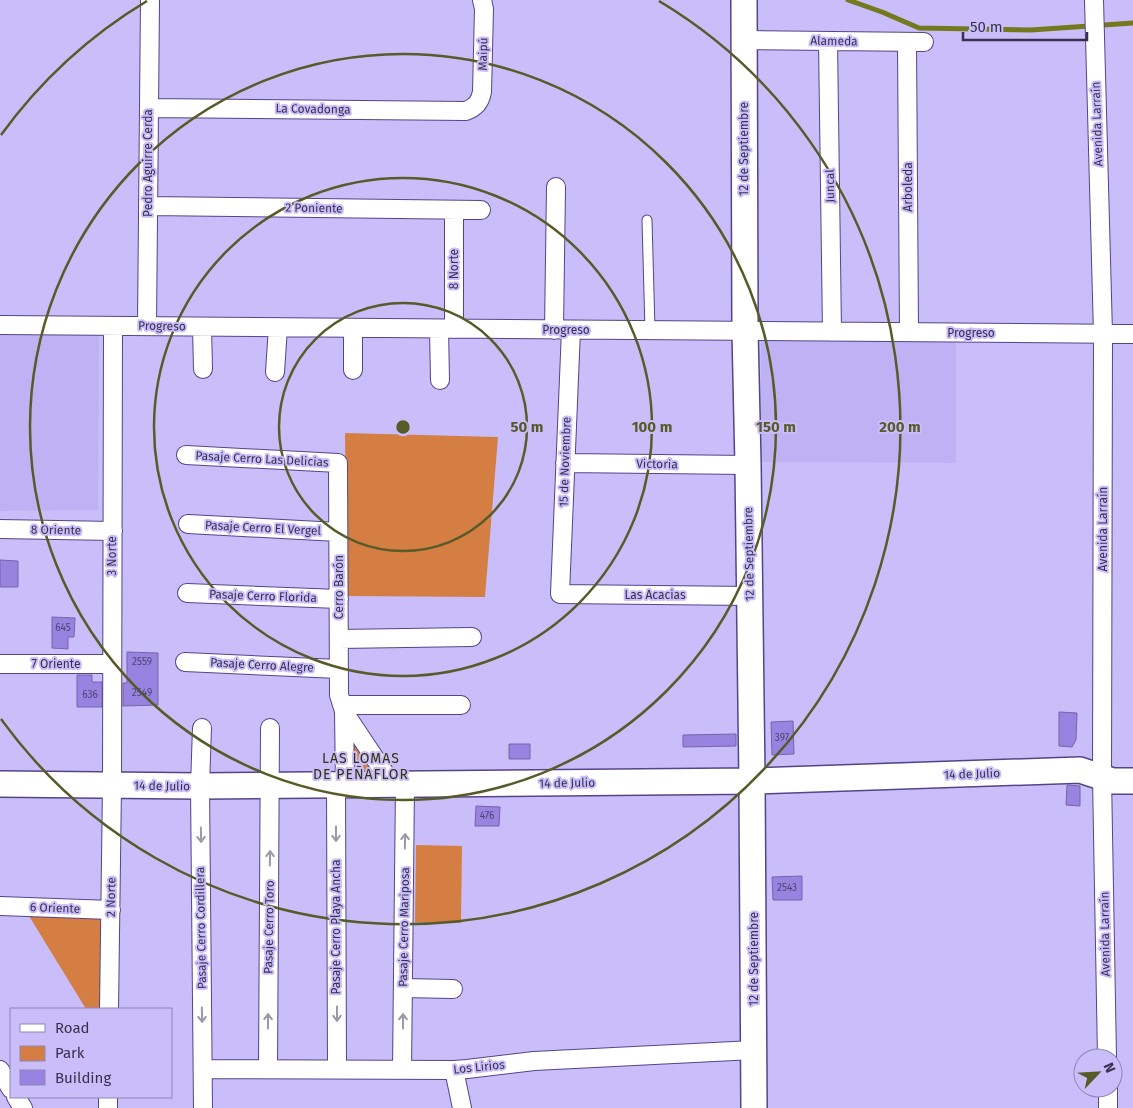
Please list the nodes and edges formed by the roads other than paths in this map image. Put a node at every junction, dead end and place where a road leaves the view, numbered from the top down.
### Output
1 (150, 0) edge
2 (482, 0) edge
3 (744, 0) edge
4 (1094, 5) edge
5 (744, 40) junction
6 (828, 41) junction
7 (915, 42) joint
8 (476, 106) joint
9 (149, 108) junction
10 (556, 187) dead end
11 (148, 206) junction
12 (454, 210) junction
13 (481, 210) dead end
14 (647, 220) dead end
15 (0, 325) edge
16 (113, 326) junction
17 (147, 326) junction
18 (202, 327) junction
19 (278, 327) junction
20 (353, 328) junction
21 (446, 329) junction
22 (562, 330) junction
23 (650, 330) junction
24 (745, 331) junction
25 (832, 332) junction
26 (909, 332) junction
27 (1103, 334) junction
28 (1133, 334) edge
29 (202, 369) dead end
30 (353, 370) dead end
31 (275, 372) dead end
32 (440, 380) dead end
33 (186, 455) dead end
34 (338, 463) joint
35 (565, 463) junction
36 (748, 464) junction
37 (188, 524) dead end
38 (0, 529) edge
39 (113, 532) junction
40 (338, 532) junction
41 (187, 594) dead end
42 (560, 594) joint
43 (750, 596) junction
44 (339, 599) junction
45 (472, 636) dead end
46 (339, 638) junction
47 (184, 662) dead end
48 (0, 664) edge
49 (112, 664) junction
50 (339, 669) junction
51 (461, 705) dead end
52 (343, 708) junction
53 (202, 728) dead end
54 (270, 728) dead end
55 (1102, 777) junction
56 (752, 781) junction
57 (1133, 781) edge
58 (0, 784) edge
59 (398, 784) junction
60 (112, 785) junction
61 (340, 785) junction
62 (200, 786) junction
63 (271, 786) junction
64 (0, 906) edge
65 (110, 910) junction
66 (403, 988) junction
67 (453, 989) dead end
68 (109, 1008) edge
69 (1107, 1048) edge
70 (754, 1050) junction
71 (203, 1069) junction
72 (268, 1069) junction
73 (0, 1070) edge
74 (337, 1070) junction
75 (402, 1070) junction
76 (454, 1070) junction
77 (10, 1087) edge
78 (203, 1108) edge
79 (462, 1108) edge
80 (754, 1108) edge

1 - 9 street, Pedro Aguirre Cerda
2 - 8 street, Maipú
3 - 5 street, 12 de Septiembre
4 - 27 street, Avenida Larraín
5 - 6 street, Alameda
5 - 24 street, 12 de Septiembre
6 - 7 street, Alameda
6 - 25 street, Juncal
7 - 26 street, Arboleda
8 - 9 street, La Covadonga
9 - 11 street, Pedro Aguirre Cerda
10 - 22 street, 15 de Noviembre
11 - 12 street, 2 Poniente
11 - 17 street, Pedro Aguirre Cerda
12 - 13 street, 2 Poniente
12 - 21 street, 8 Norte
14 - 23 lane
15 - 16 street, Progreso
16 - 17 street, Progreso
16 - 39 street, 3 Norte
17 - 18 street, Progreso
18 - 19 street, Progreso
18 - 29 street
19 - 20 street, Progreso
19 - 31 street
20 - 21 street, Progreso
20 - 30 street
21 - 22 street, Progreso
21 - 32 street, 8 Norte
22 - 23 street, Progreso
22 - 35 street, 15 de Noviembre
23 - 24 street, Progreso
24 - 25 street, Progreso
24 - 36 street, 12 de Septiembre
25 - 26 street, Progreso
26 - 27 street, Progreso
27 - 28 street, Progreso
27 - 55 street, Avenida Larraín
33 - 34 street, Pasaje Cerro Las Delicias
34 - 40 street, Cerro Barón
35 - 36 street, Victoria
35 - 42 street, 15 de Noviembre
36 - 43 street, 12 de Septiembre
37 - 40 street, Pasaje Cerro El Vergel
38 - 39 street, 8 Oriente
39 - 49 street, 3 Norte
40 - 44 street, Cerro Barón
41 - 44 street, Pasaje Cerro Florida
42 - 43 street, Las Acacias
43 - 56 street, 12 de Septiembre
44 - 46 street, Cerro Barón
45 - 46 street
46 - 50 street, Cerro Barón
47 - 50 street, Pasaje Cerro Alegre
48 - 49 street, 7 Oriente
49 - 60 street, 3 Norte
50 - 52 street, Cerro Barón
51 - 52 street
52 - 59 street, Cerro Barón
52 - 61 street, Cerro Barón
53 - 62 street, Pasaje Cerro Cordillera
54 - 63 street, Pasaje Cerro Toro
55 - 56 street, 14 de Julio
55 - 57 street, 14 de Julio
55 - 69 street, Avenida Larraín
56 - 59 street, 14 de Julio
56 - 70 street, 12 de Septiembre
58 - 60 street, 14 de Julio
59 - 61 street, 14 de Julio
66 -> 59 street, Pasaje Cerro Mariposa
60 - 62 street, 14 de Julio
60 - 65 street, 2 Norte
61 - 63 street, 14 de Julio
61 -> 74 street, Pasaje Cerro Playa Ancha
62 - 63 street, 14 de Julio
62 -> 71 street, Pasaje Cerro Cordillera
72 -> 63 street, Pasaje Cerro Toro
64 - 65 street, 6 Oriente
65 - 68 street, 2 Norte
66 - 67 street
75 -> 66 street, Pasaje Cerro Mariposa
70 - 76 street, Los Lirios
70 - 80 street, 12 de Septiembre
71 - 72 street, Los Lirios
71 - 78 street, Pasaje Cerro Cordillera
72 - 74 street, Los Lirios
73 - 77 street
74 - 75 street, Los Lirios
75 - 76 street, Los Lirios
76 - 79 street

